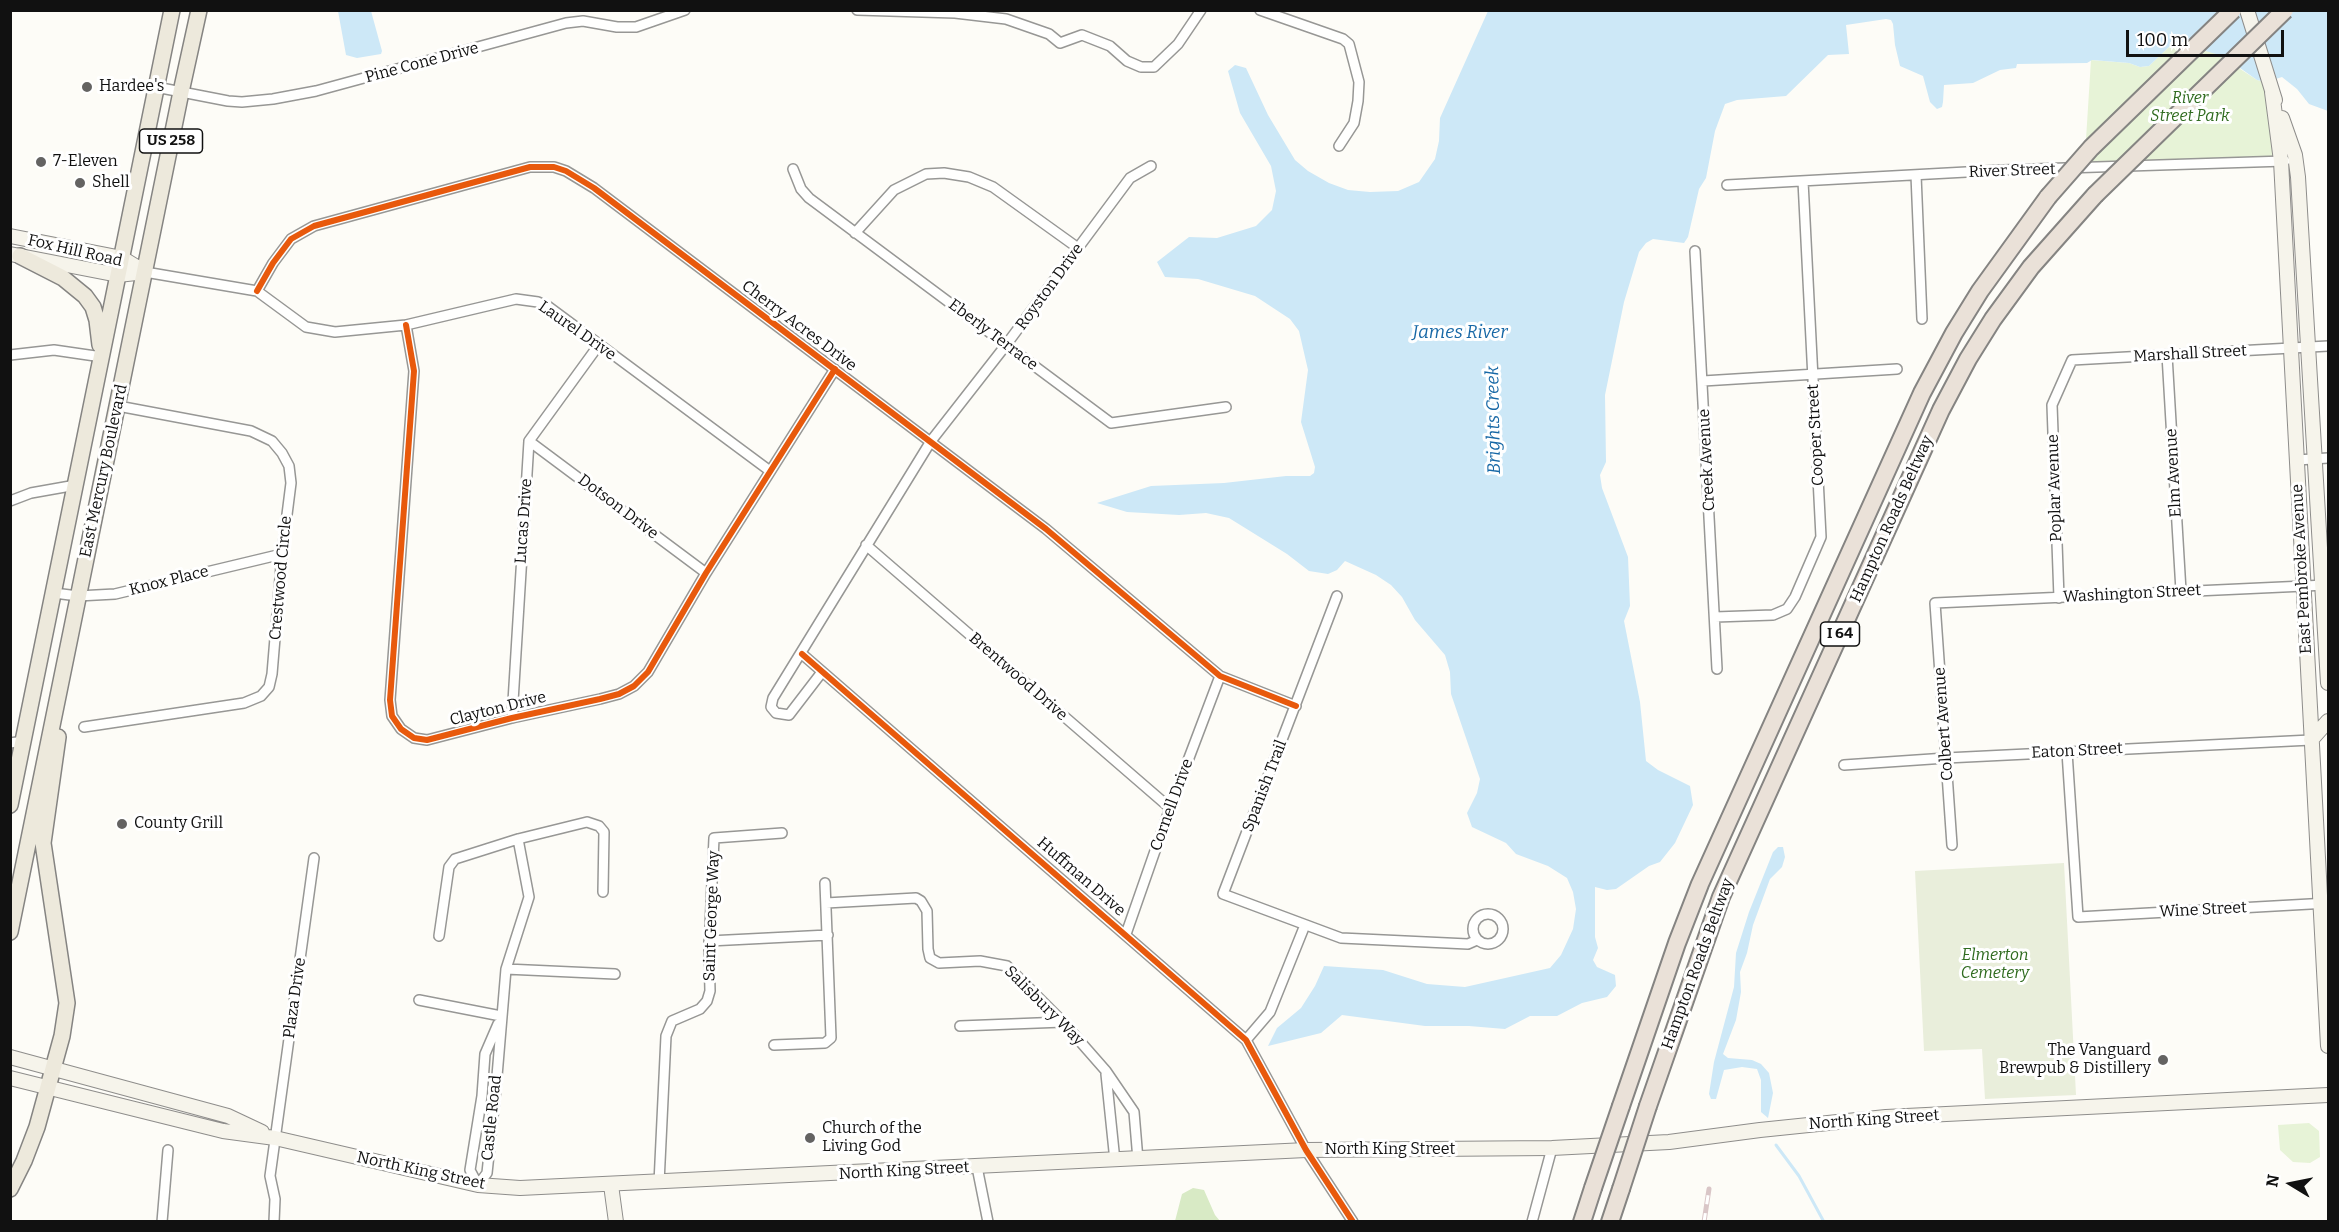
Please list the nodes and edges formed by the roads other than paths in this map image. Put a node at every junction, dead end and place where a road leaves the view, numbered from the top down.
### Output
1 (172, 10) edge
2 (200, 10) edge
3 (685, 10) edge
4 (857, 10) edge
5 (1201, 10) edge
6 (1260, 10) edge
7 (2233, 10) edge
8 (2247, 10) edge
9 (2285, 10) edge
10 (156, 87) junction
11 (181, 92) junction
12 (2272, 92) junction
13 (1339, 146) dead end
14 (2296, 160) junction
15 (2281, 161) junction
16 (1151, 166) dead end
17 (793, 169) dead end
18 (1916, 175) junction
19 (1803, 181) junction
20 (1727, 185) dead end
21 (855, 233) junction
22 (10, 236) edge
23 (1078, 248) junction
24 (1695, 251) dead end
25 (15, 255) edge
26 (122, 258) junction
27 (145, 272) junction
28 (118, 275) junction
29 (257, 291) junction
30 (1922, 319) dead end
31 (406, 325) junction
32 (1006, 345) junction
33 (598, 346) junction
34 (2328, 346) edge
35 (2308, 347) junction
36 (2292, 348) junction
37 (10, 355) edge
38 (2167, 356) junction
39 (102, 357) junction
40 (835, 369) junction
41 (1897, 369) dead end
42 (1813, 374) junction
43 (2063, 380) joint
44 (1703, 381) junction
45 (118, 406) junction
46 (1226, 407) dead end
47 (529, 441) junction
48 (930, 441) junction
49 (2322, 458) edge
50 (2297, 460) junction
51 (770, 471) junction
52 (76, 486) junction
53 (10, 501) edge
54 (866, 545) junction
55 (282, 554) junction
56 (706, 573) junction
57 (2303, 585) junction
58 (2326, 585) edge
59 (2181, 591) junction
60 (54, 593) junction
61 (78, 596) junction
62 (1337, 596) dead end
63 (2059, 598) junction
64 (1935, 603) joint
65 (1715, 617) junction
66 (801, 654) junction
67 (64, 668) junction
68 (1718, 669) dead end
69 (822, 672) junction
70 (1220, 676) junction
71 (2328, 683) edge
72 (1296, 706) junction
73 (512, 718) junction
74 (2328, 721) edge
75 (84, 727) dead end
76 (2328, 735) edge
77 (2311, 740) junction
78 (17, 742) edge
79 (2067, 752) junction
80 (1946, 758) junction
81 (1844, 765) dead end
82 (10, 778) edge
83 (10, 805) edge
84 (1170, 808) junction
85 (782, 833) dead end
86 (518, 839) junction
87 (1952, 845) dead end
88 (314, 858) dead end
89 (825, 883) dead end
90 (603, 892) dead end
91 (826, 903) junction
92 (2324, 903) edge
93 (1305, 926) junction
94 (10, 932) edge
95 (1126, 934) junction
96 (828, 935) junction
97 (440, 936) dead end
98 (1477, 940) dead end
99 (709, 941) junction
100 (506, 969) junction
101 (615, 974) dead end
102 (419, 1000) dead end
103 (501, 1016) junction
104 (1063, 1022) junction
105 (960, 1026) dead end
106 (1246, 1040) junction
107 (774, 1045) dead end
108 (2328, 1047) edge
109 (10, 1057) edge
110 (53, 1068) junction
111 (1106, 1071) junction
112 (10, 1078) edge
113 (48, 1088) junction
114 (2328, 1095) edge
115 (275, 1138) junction
116 (1552, 1148) junction
117 (168, 1150) dead end
118 (1306, 1150) junction
119 (1138, 1160) junction
120 (1114, 1161) junction
121 (977, 1167) junction
122 (659, 1183) junction
123 (478, 1185) junction
124 (611, 1185) junction
125 (10, 1190) edge
126 (162, 1221) edge
127 (274, 1221) edge
128 (616, 1221) edge
129 (988, 1221) edge
130 (1353, 1221) edge
131 (1532, 1221) edge
132 (1582, 1221) edge
133 (1610, 1221) edge

1 - 10 main road, East Mercury Boulevard / US 258
2 - 11 main road, East Mercury Boulevard / US 258
3 - 11 street, Pine Cone Drive
4 - 5 street
6 - 13 street
7 - 132 highway, Hampton Roads Beltway / I 64, bridge
8 - 12 main road, East Pembroke Avenue
9 - 133 highway, Hampton Roads Beltway / I 64, bridge
10 - 11 street, Pine Cone Drive
10 - 26 main road, East Mercury Boulevard / US 258
11 - 27 main road, East Mercury Boulevard / US 258
12 - 14 main road, East Pembroke Avenue
12 - 15 main road, East Pembroke Avenue
14 - 15 street, River Street
14 - 35 main road, East Pembroke Avenue
15 - 18 street, River Street
15 - 36 main road, East Pembroke Avenue
16 - 23 street, Royston Drive
17 - 21 street, Eberly Terrace
18 - 19 street, River Street
18 - 30 street
19 - 20 street, River Street
19 - 42 street, Cooper Street
21 - 23 street
21 - 32 street, Eberly Terrace
22 - 26 main road, Fox Hill Road
23 - 32 street, Royston Drive
24 - 44 street, Creek Avenue
25 - 28 main road, Fox Hill Road
25 - 39 main road
26 - 27 main road, Fox Hill Road
26 - 28 main road, East Mercury Boulevard / US 258
27 - 28 main road, Fox Hill Road
27 - 29 street
27 - 45 main road, East Mercury Boulevard / US 258
28 - 39 main road, East Mercury Boulevard / US 258
29 - 31 street, Laurel Drive
29 - 40 street, Cherry Acres Drive
31 - 33 street, Laurel Drive
31 - 73 street, Clayton Drive
32 - 46 street, Eberly Terrace
32 - 48 street, Royston Drive
33 - 47 street
33 - 51 street, Laurel Drive
34 - 35 street, Marshall Street
35 - 36 street, Marshall Street
35 - 49 main road, East Pembroke Avenue
36 - 38 street, Marshall Street
36 - 50 main road, East Pembroke Avenue
37 - 39 street
38 - 43 street, Marshall Street
38 - 59 street, Elm Avenue
39 - 52 main road, East Mercury Boulevard / US 258
40 - 48 street, Cherry Acres Drive
40 - 51 street, Clayton Drive
41 - 42 street
42 - 44 street
42 - 65 street, Cooper Street
43 - 63 street, Poplar Avenue
44 - 65 street, Creek Avenue
45 - 55 street, Crestwood Circle
45 - 61 main road, East Mercury Boulevard / US 258
47 - 56 street, Dotson Drive
47 - 73 street, Lucas Drive
48 - 54 street
48 - 70 street, Cherry Acres Drive
49 - 50 street
49 - 58 main road, East Pembroke Avenue
50 - 57 main road, East Pembroke Avenue
51 - 56 street, Clayton Drive
52 - 53 street
52 - 60 main road, East Mercury Boulevard / US 258
54 - 66 street
54 - 84 street, Brentwood Drive
55 - 61 street, Knox Place
55 - 75 street, Crestwood Circle
56 - 73 street, Clayton Drive
57 - 58 street, Washington Street
57 - 59 street, Washington Street
57 - 77 main road, East Pembroke Avenue
58 - 71 main road, East Pembroke Avenue
59 - 63 street, Washington Street
60 - 61 street, Knox Place
60 - 78 main road, East Mercury Boulevard / US 258
61 - 67 main road, East Mercury Boulevard / US 258
62 - 72 street, Spanish Trail
63 - 64 street, Washington Street
64 - 80 street, Colbert Avenue
65 - 68 street, Creek Avenue
66 - 69 street, Huffman Drive
66 - 69 street
67 - 94 main road, East Mercury Boulevard / US 258
67 - 110 main road
69 - 95 street, Huffman Drive
70 - 72 street, Cherry Acres Drive
70 - 84 street, Cornell Drive
72 - 93 street, Spanish Trail
74 - 77 main road
76 - 77 main road, Eaton Street
77 - 79 street, Eaton Street
77 - 92 main road, East Pembroke Avenue
78 - 82 main road
78 - 83 main road, East Mercury Boulevard / US 258
79 - 80 street, Eaton Street
79 - 92 street, Wine Street
80 - 81 street, Eaton Street
80 - 87 street, Colbert Avenue
84 - 95 street, Cornell Drive
85 - 99 street, Saint George Way
86 - 90 street
86 - 97 street
86 - 100 street, Castle Road
88 - 115 street, Plaza Drive
89 - 91 street
91 - 96 street
91 - 104 street, Salisbury Way
92 - 108 main road, East Pembroke Avenue
93 - 98 street, Spanish Trail
93 - 106 street
95 - 106 street, Huffman Drive
96 - 99 street
96 - 107 street
99 - 122 street, Saint George Way
100 - 101 street
100 - 103 street, Castle Road
102 - 103 street
103 - 123 street, Castle Road
103 - 123 street, Castle Road
104 - 105 street
104 - 111 street, Salisbury Way
106 - 118 street, Huffman Drive
109 - 110 main road, North King Street
110 - 113 main road
110 - 115 main road, North King Street
111 - 119 street, Salisbury Way
111 - 120 street
112 - 113 main road, North King Street
113 - 115 main road, North King Street
113 - 125 main road
114 - 116 main road, North King Street
115 - 123 main road, North King Street
115 - 127 street, Plaza Drive
116 - 118 main road, North King Street
116 - 131 street
117 - 126 street
118 - 119 main road, North King Street
118 - 130 street, Huffman Drive
119 - 120 main road, North King Street
120 - 121 main road, North King Street
121 - 122 main road, North King Street
121 - 129 street
122 - 124 main road, North King Street
123 - 124 main road, North King Street
124 - 128 main road

